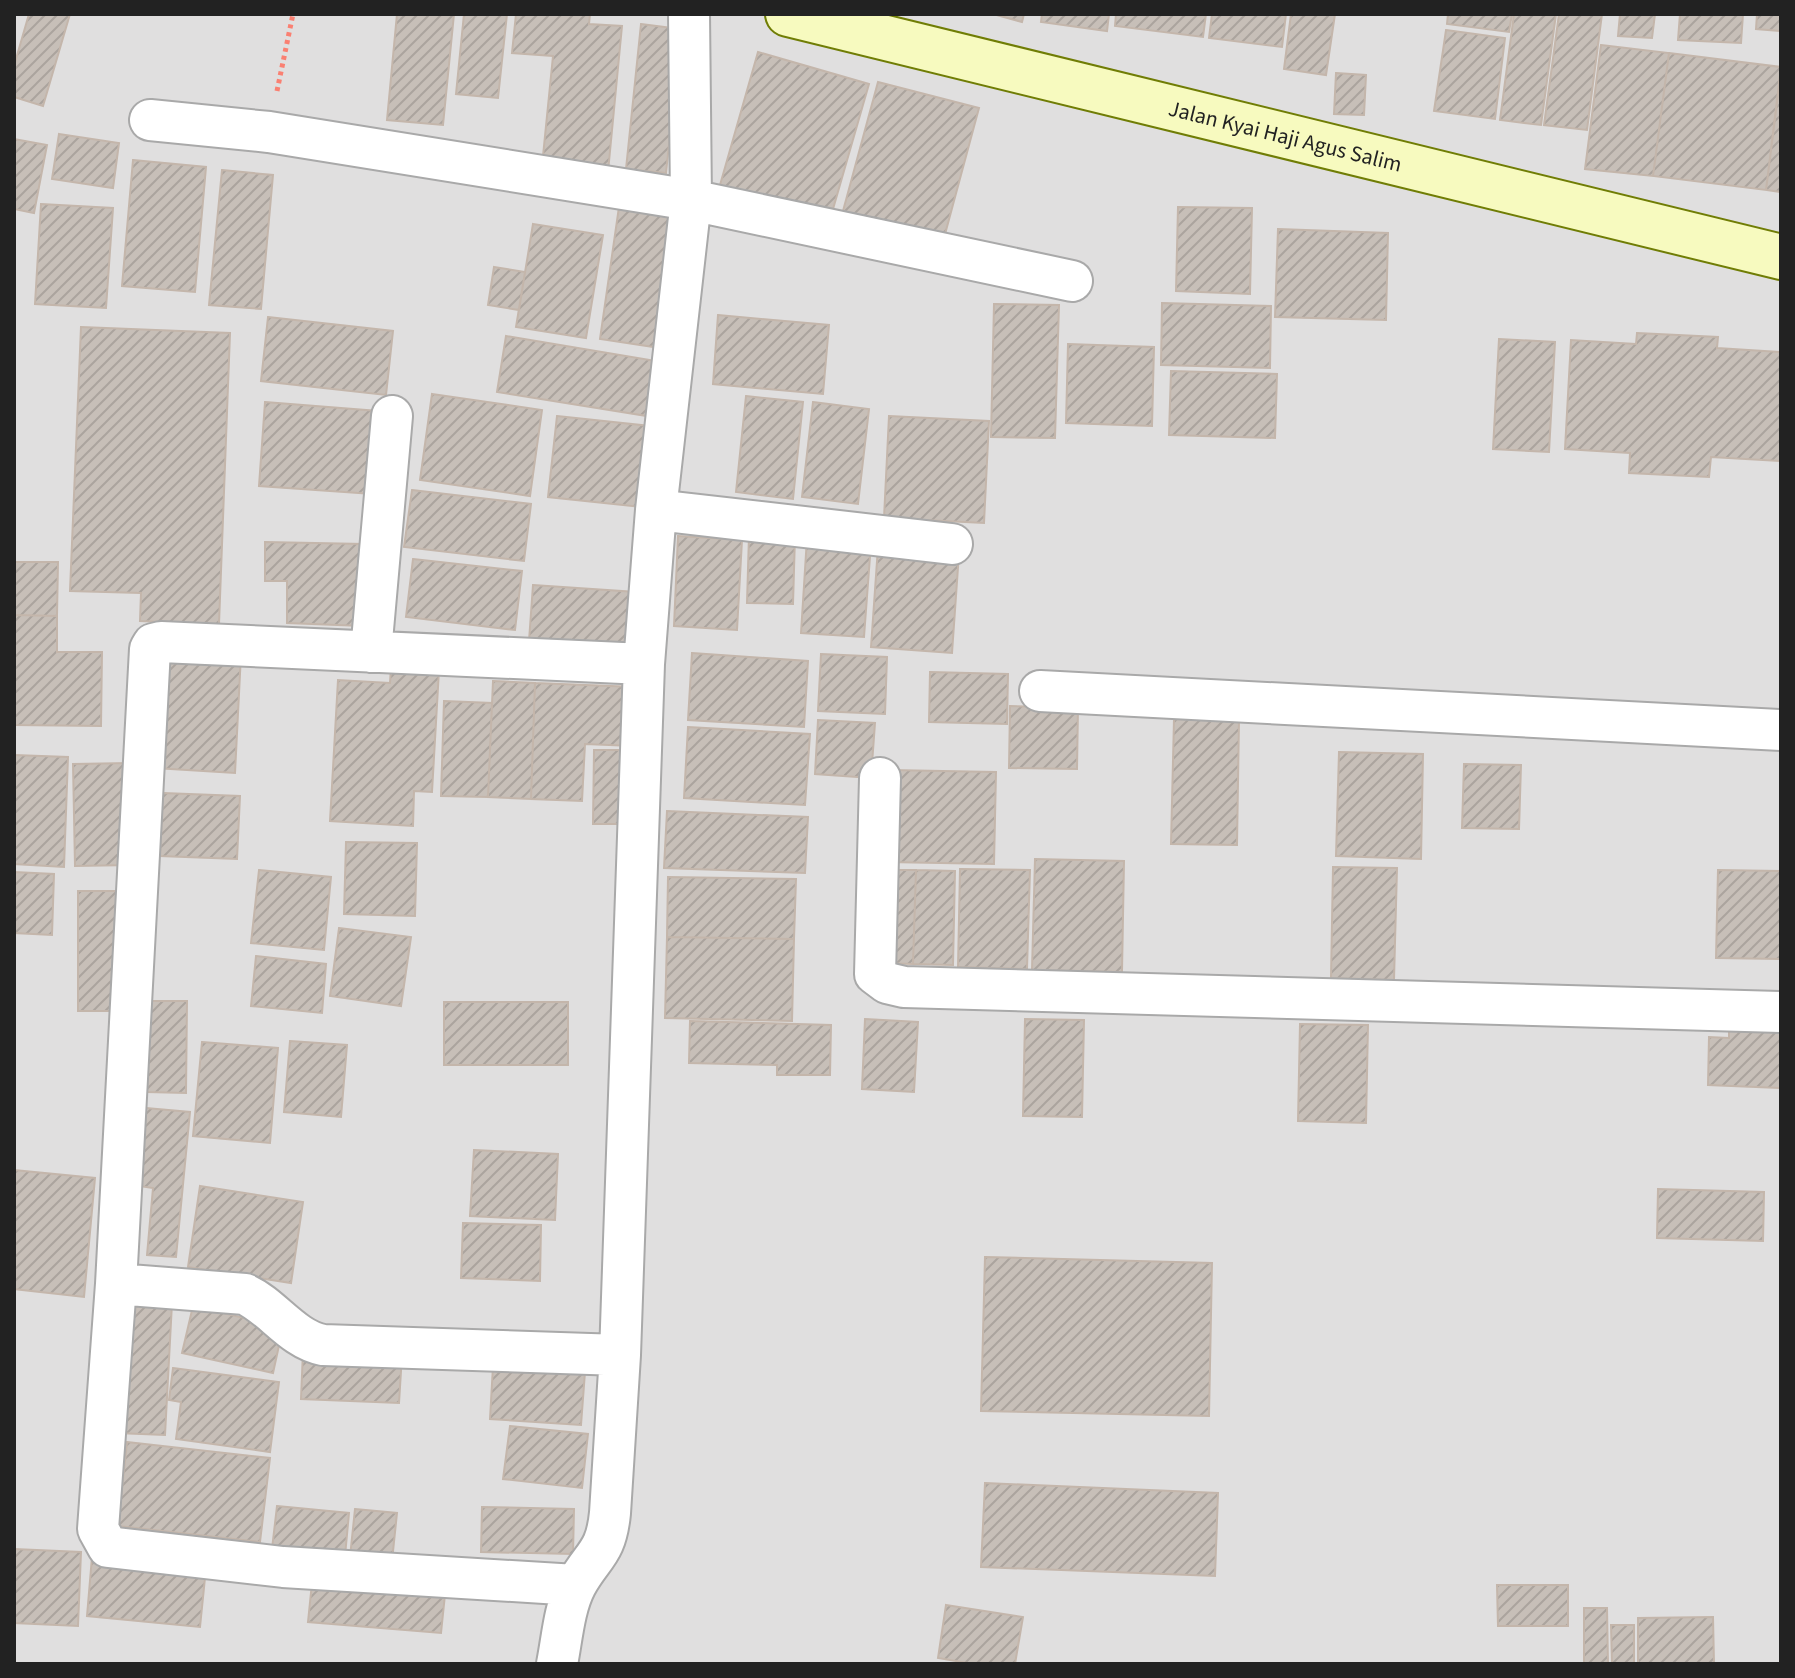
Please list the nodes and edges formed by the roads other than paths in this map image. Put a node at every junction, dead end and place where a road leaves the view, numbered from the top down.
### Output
1 (689, 14) edge
2 (788, 14) edge
3 (150, 120) dead end
4 (691, 200) junction
5 (1781, 257) edge
6 (1072, 281) dead end
7 (392, 416) dead end
8 (656, 510) junction
9 (952, 544) dead end
10 (371, 652) junction
11 (644, 664) junction
12 (1040, 691) dead end
13 (1781, 730) edge
14 (880, 778) dead end
15 (1781, 1012) edge
16 (116, 1284) junction
17 (620, 1355) junction
18 (576, 1585) junction
19 (557, 1664) edge

1 - 4 street
2 - 5 main road, Jalan Kyai Haji Agus Salim
3 - 4 street
4 - 6 street
4 - 8 street
7 - 10 street
8 - 9 street
8 - 11 street
10 - 11 street
10 - 16 street
11 - 17 street
12 - 13 street
14 - 15 street
16 - 17 street
16 - 18 street
17 - 18 street
18 - 19 street

